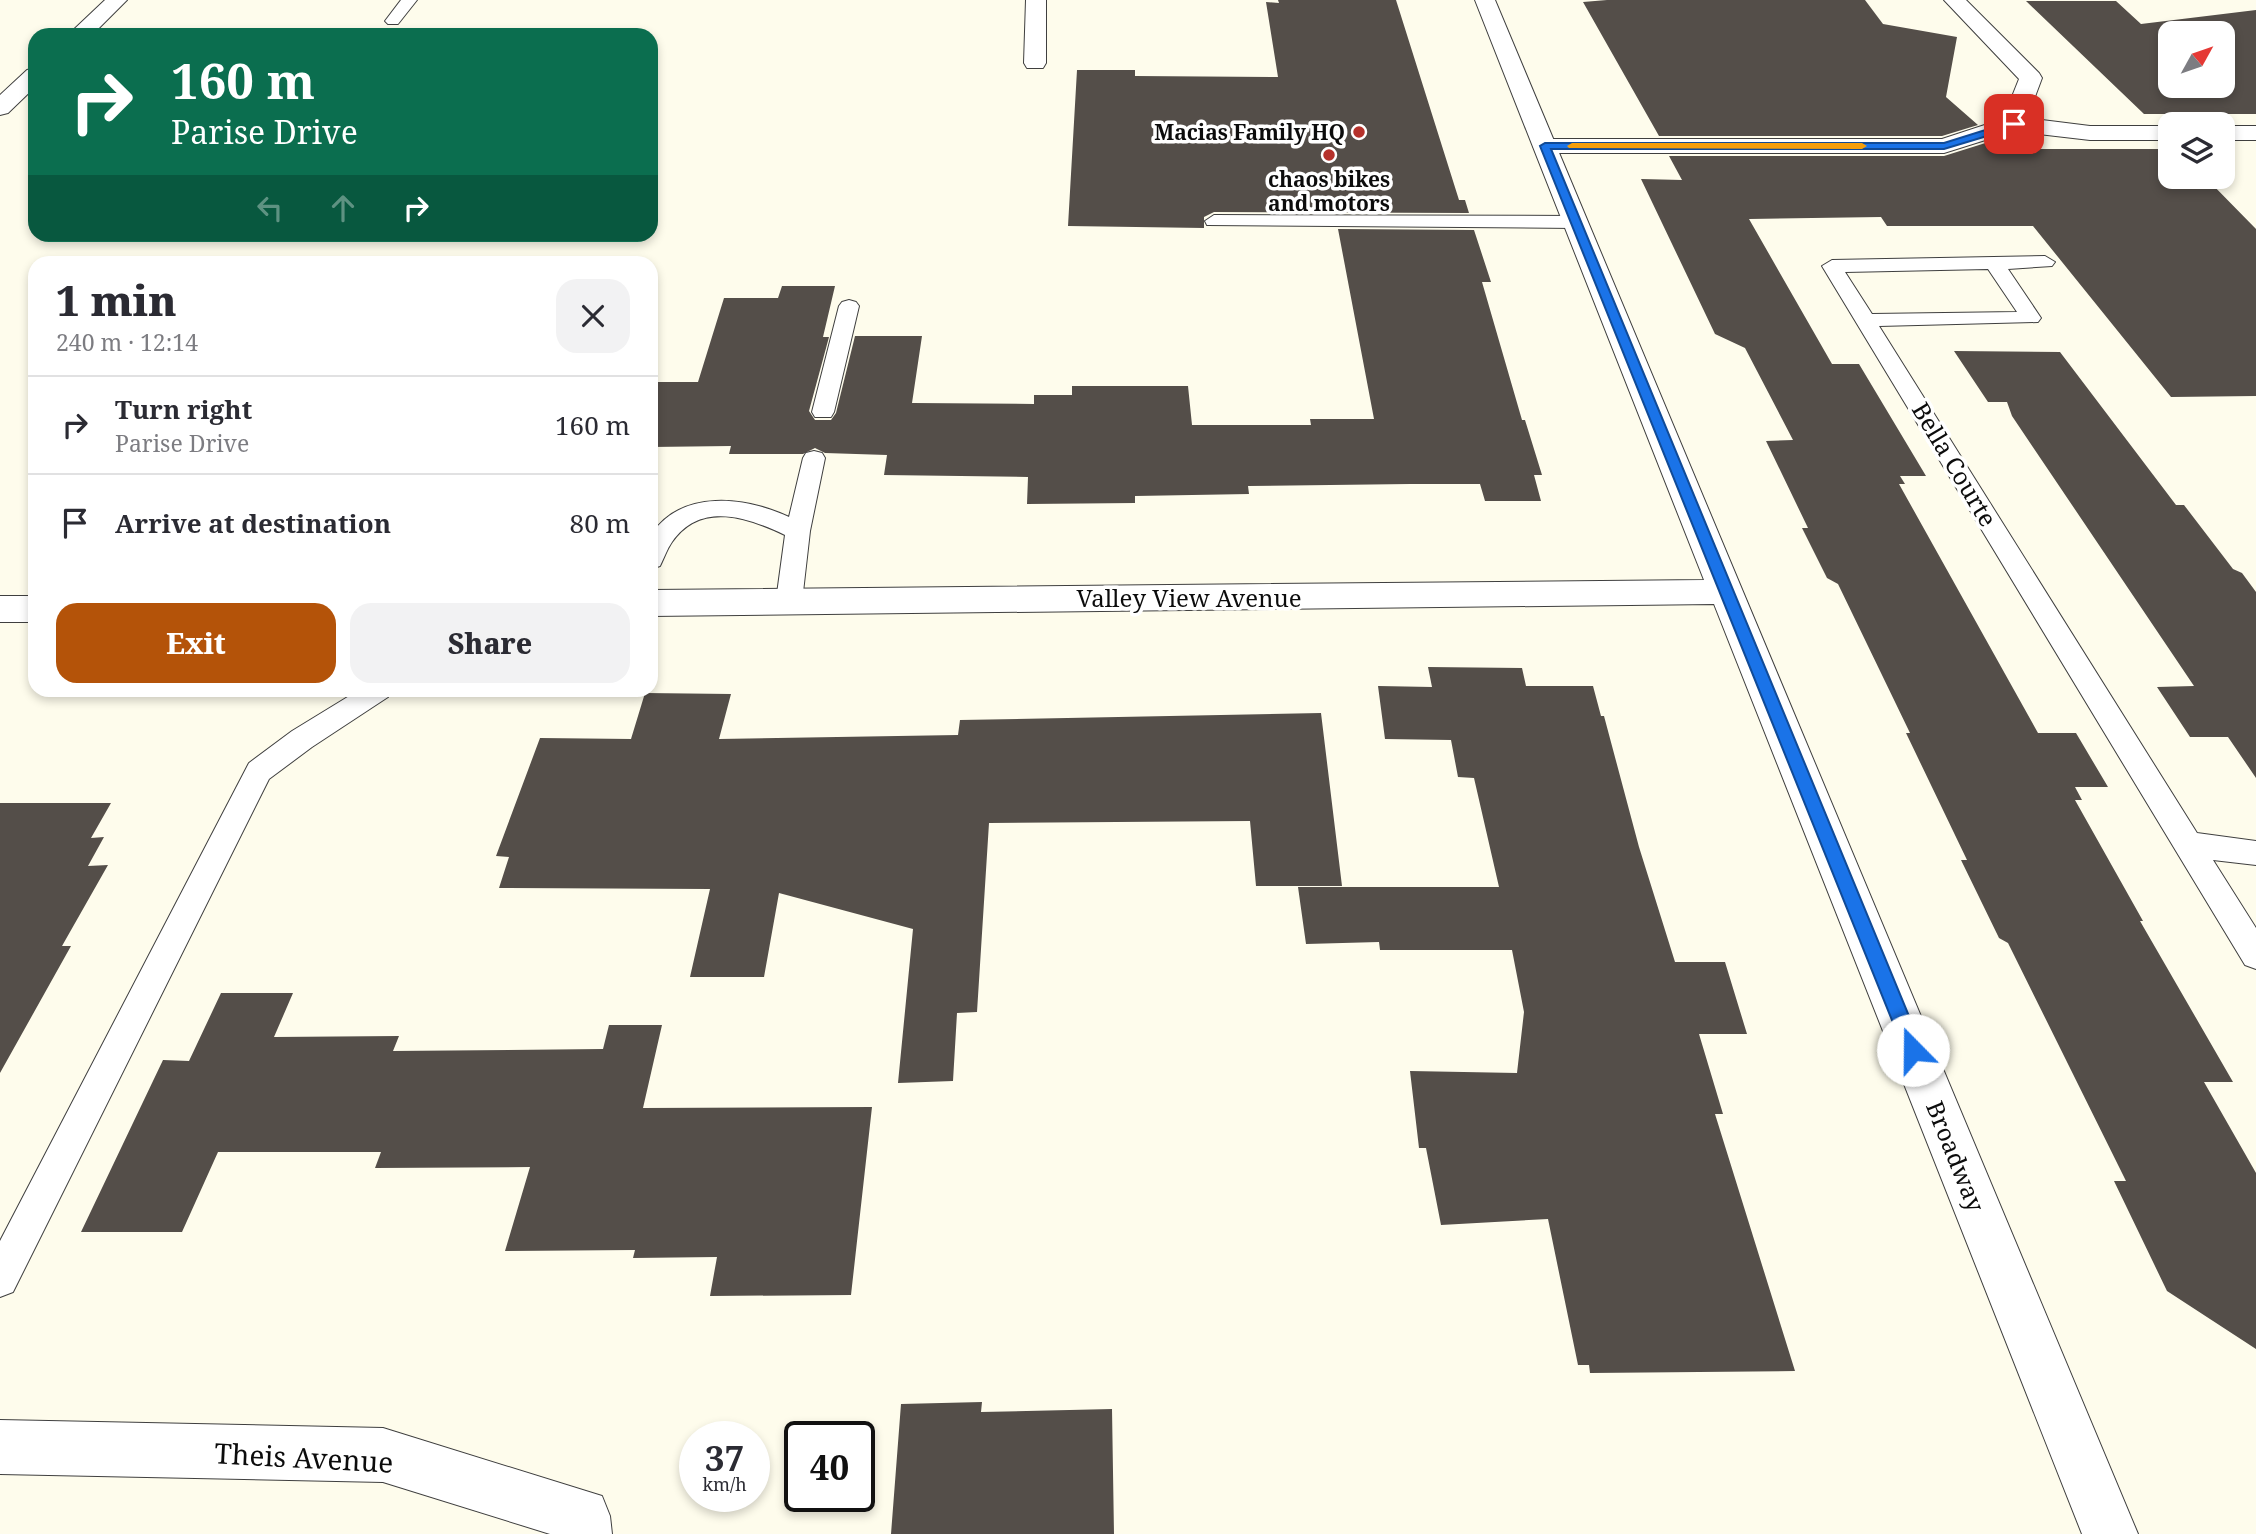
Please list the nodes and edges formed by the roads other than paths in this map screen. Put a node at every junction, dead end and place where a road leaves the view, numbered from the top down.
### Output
1 (117, 0) edge
2 (410, 0) edge
3 (1035, 0) edge
4 (1485, 0) edge
5 (1954, 0) edge
6 (393, 21) dead end
7 (87, 28) edge
8 (1035, 63) dead end
9 (28, 82) edge
10 (0, 108) edge
11 (2014, 124) junction
12 (2158, 133) edge
13 (2235, 133) edge
14 (2256, 133) edge
15 (1545, 146) junction
16 (1214, 221) dead end
17 (1576, 222) junction
18 (2045, 262) dead end
19 (1994, 263) junction
20 (849, 306) dead end
21 (1866, 320) junction
22 (823, 412) dead end
23 (814, 458) dead end
24 (798, 531) junction
25 (658, 546) edge
26 (1728, 592) junction
27 (789, 601) junction
28 (658, 603) edge
29 (0, 609) edge
30 (28, 609) edge
31 (368, 697) edge
32 (2188, 844) junction
33 (2256, 853) edge
34 (2256, 955) edge
35 (0, 1279) edge
36 (0, 1447) edge
37 (584, 1534) edge
38 (2110, 1534) edge

1 - 7 street
2 - 6 lane
3 - 8 street
4 - 15 street, Broadway
5 - 11 street
9 - 10 street
11 - 12 street
11 - 15 street
13 - 14 street
15 - 17 street, Broadway
16 - 17 lane
17 - 26 street, Broadway
18 - 19 lane, Bella Courte
19 - 21 lane, Bella Courte
19 - 21 lane
20 - 22 lane
21 - 32 lane, Bella Courte
23 - 24 lane
24 - 25 lane
24 - 27 lane
26 - 27 street, Valley View Avenue
26 - 38 street, Broadway
27 - 28 street, Valley View Avenue
29 - 30 street
31 - 35 lane
32 - 33 lane
32 - 34 lane, Bella Courte
36 - 37 street, Theis Avenue

